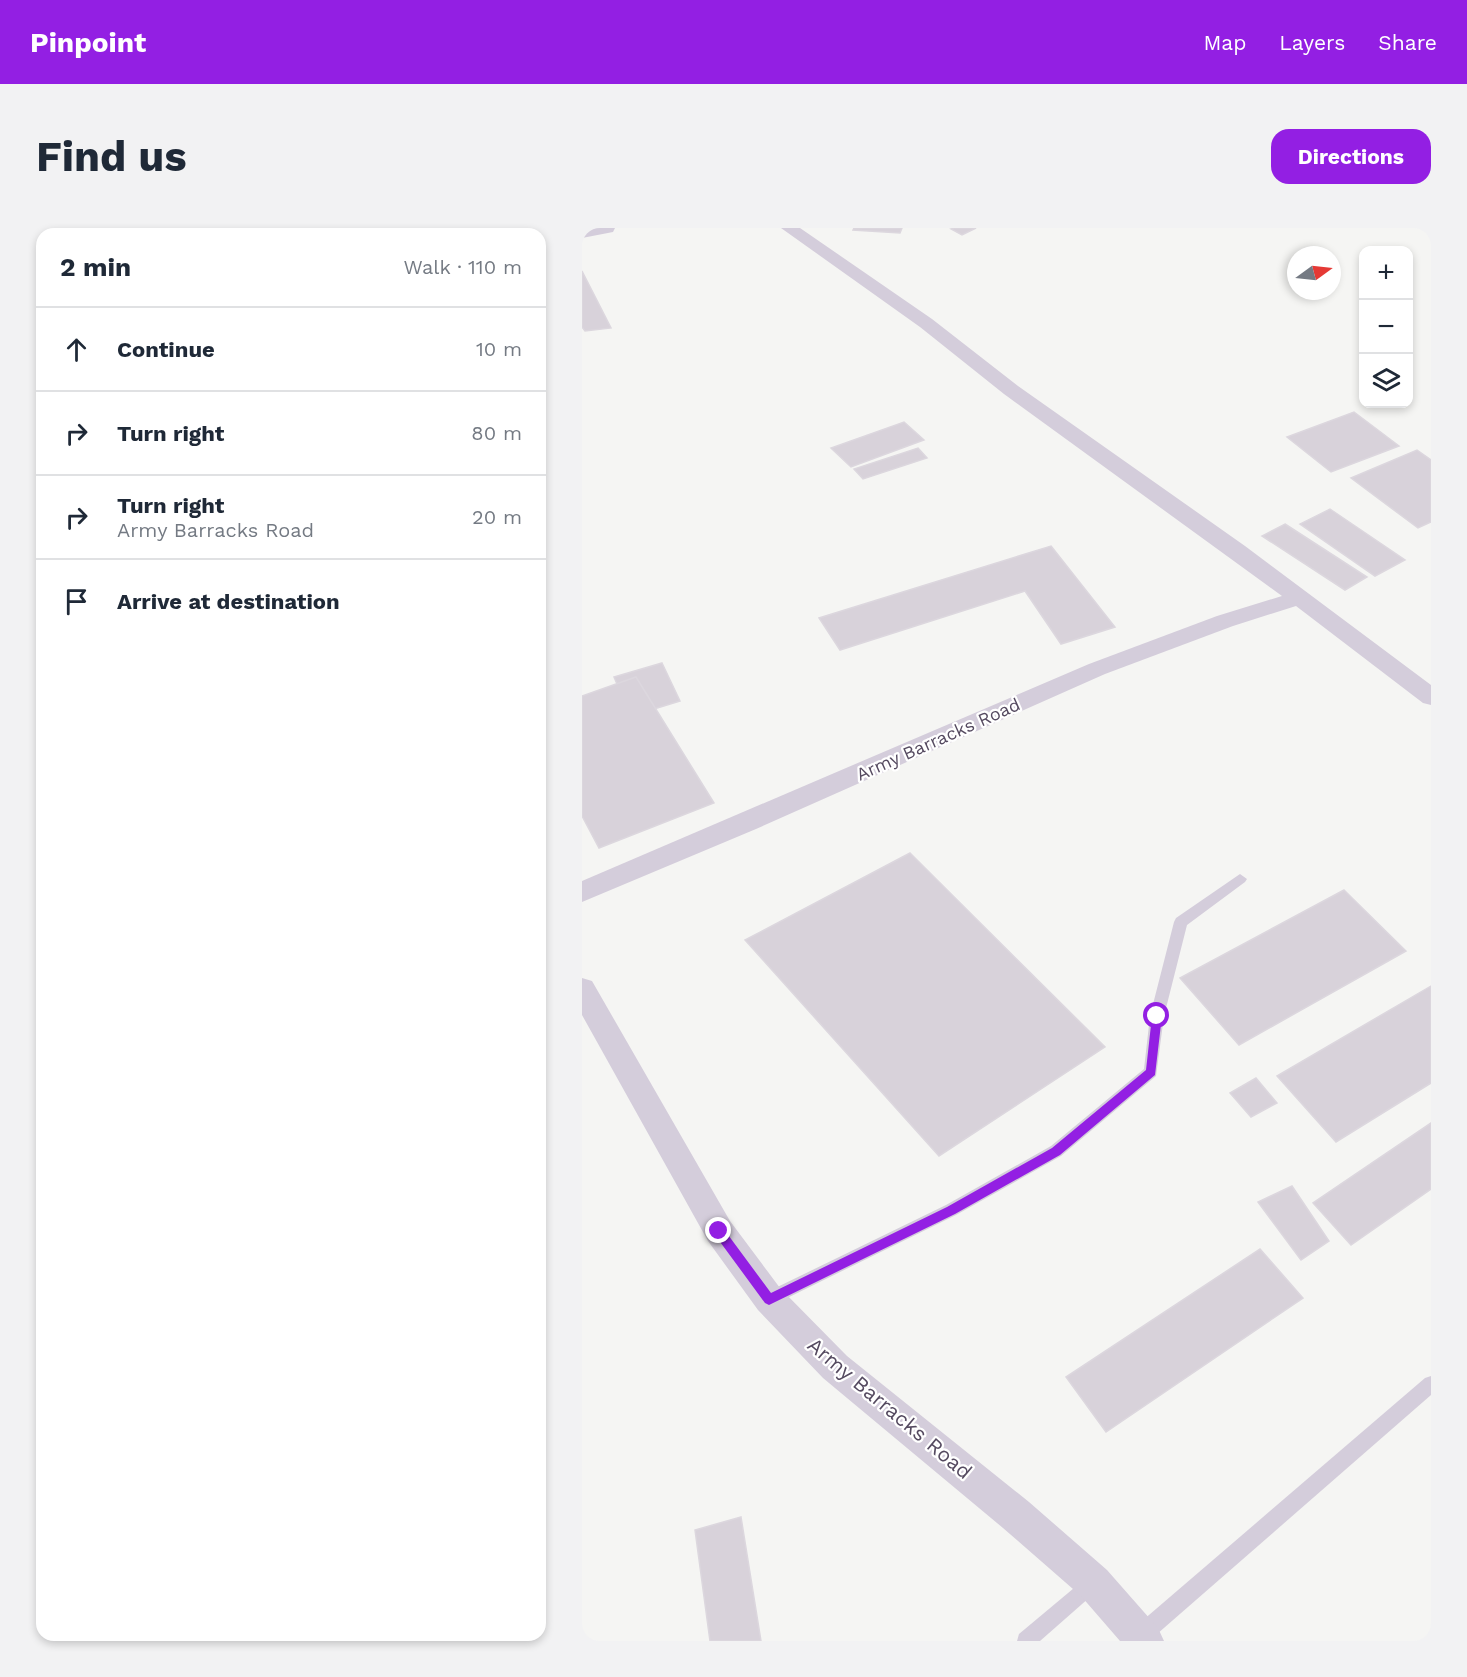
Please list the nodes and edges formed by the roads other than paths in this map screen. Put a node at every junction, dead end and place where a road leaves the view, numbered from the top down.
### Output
1 (607, 228) edge
2 (789, 228) edge
3 (582, 233) edge
4 (1298, 598) junction
5 (1431, 697) edge
6 (1240, 879) dead end
7 (582, 892) edge
8 (582, 989) edge
9 (769, 1299) junction
10 (1431, 1384) edge
11 (1094, 1583) junction
12 (1143, 1638) edge
13 (1026, 1641) edge

1 - 3 street
2 - 4 street
4 - 5 street
4 - 7 street, Army Barracks Road
6 - 9 lane
8 - 9 street, Army Barracks Road
9 - 11 street, Army Barracks Road
10 - 12 lane
11 - 12 street, Army Barracks Road
11 - 13 lane

